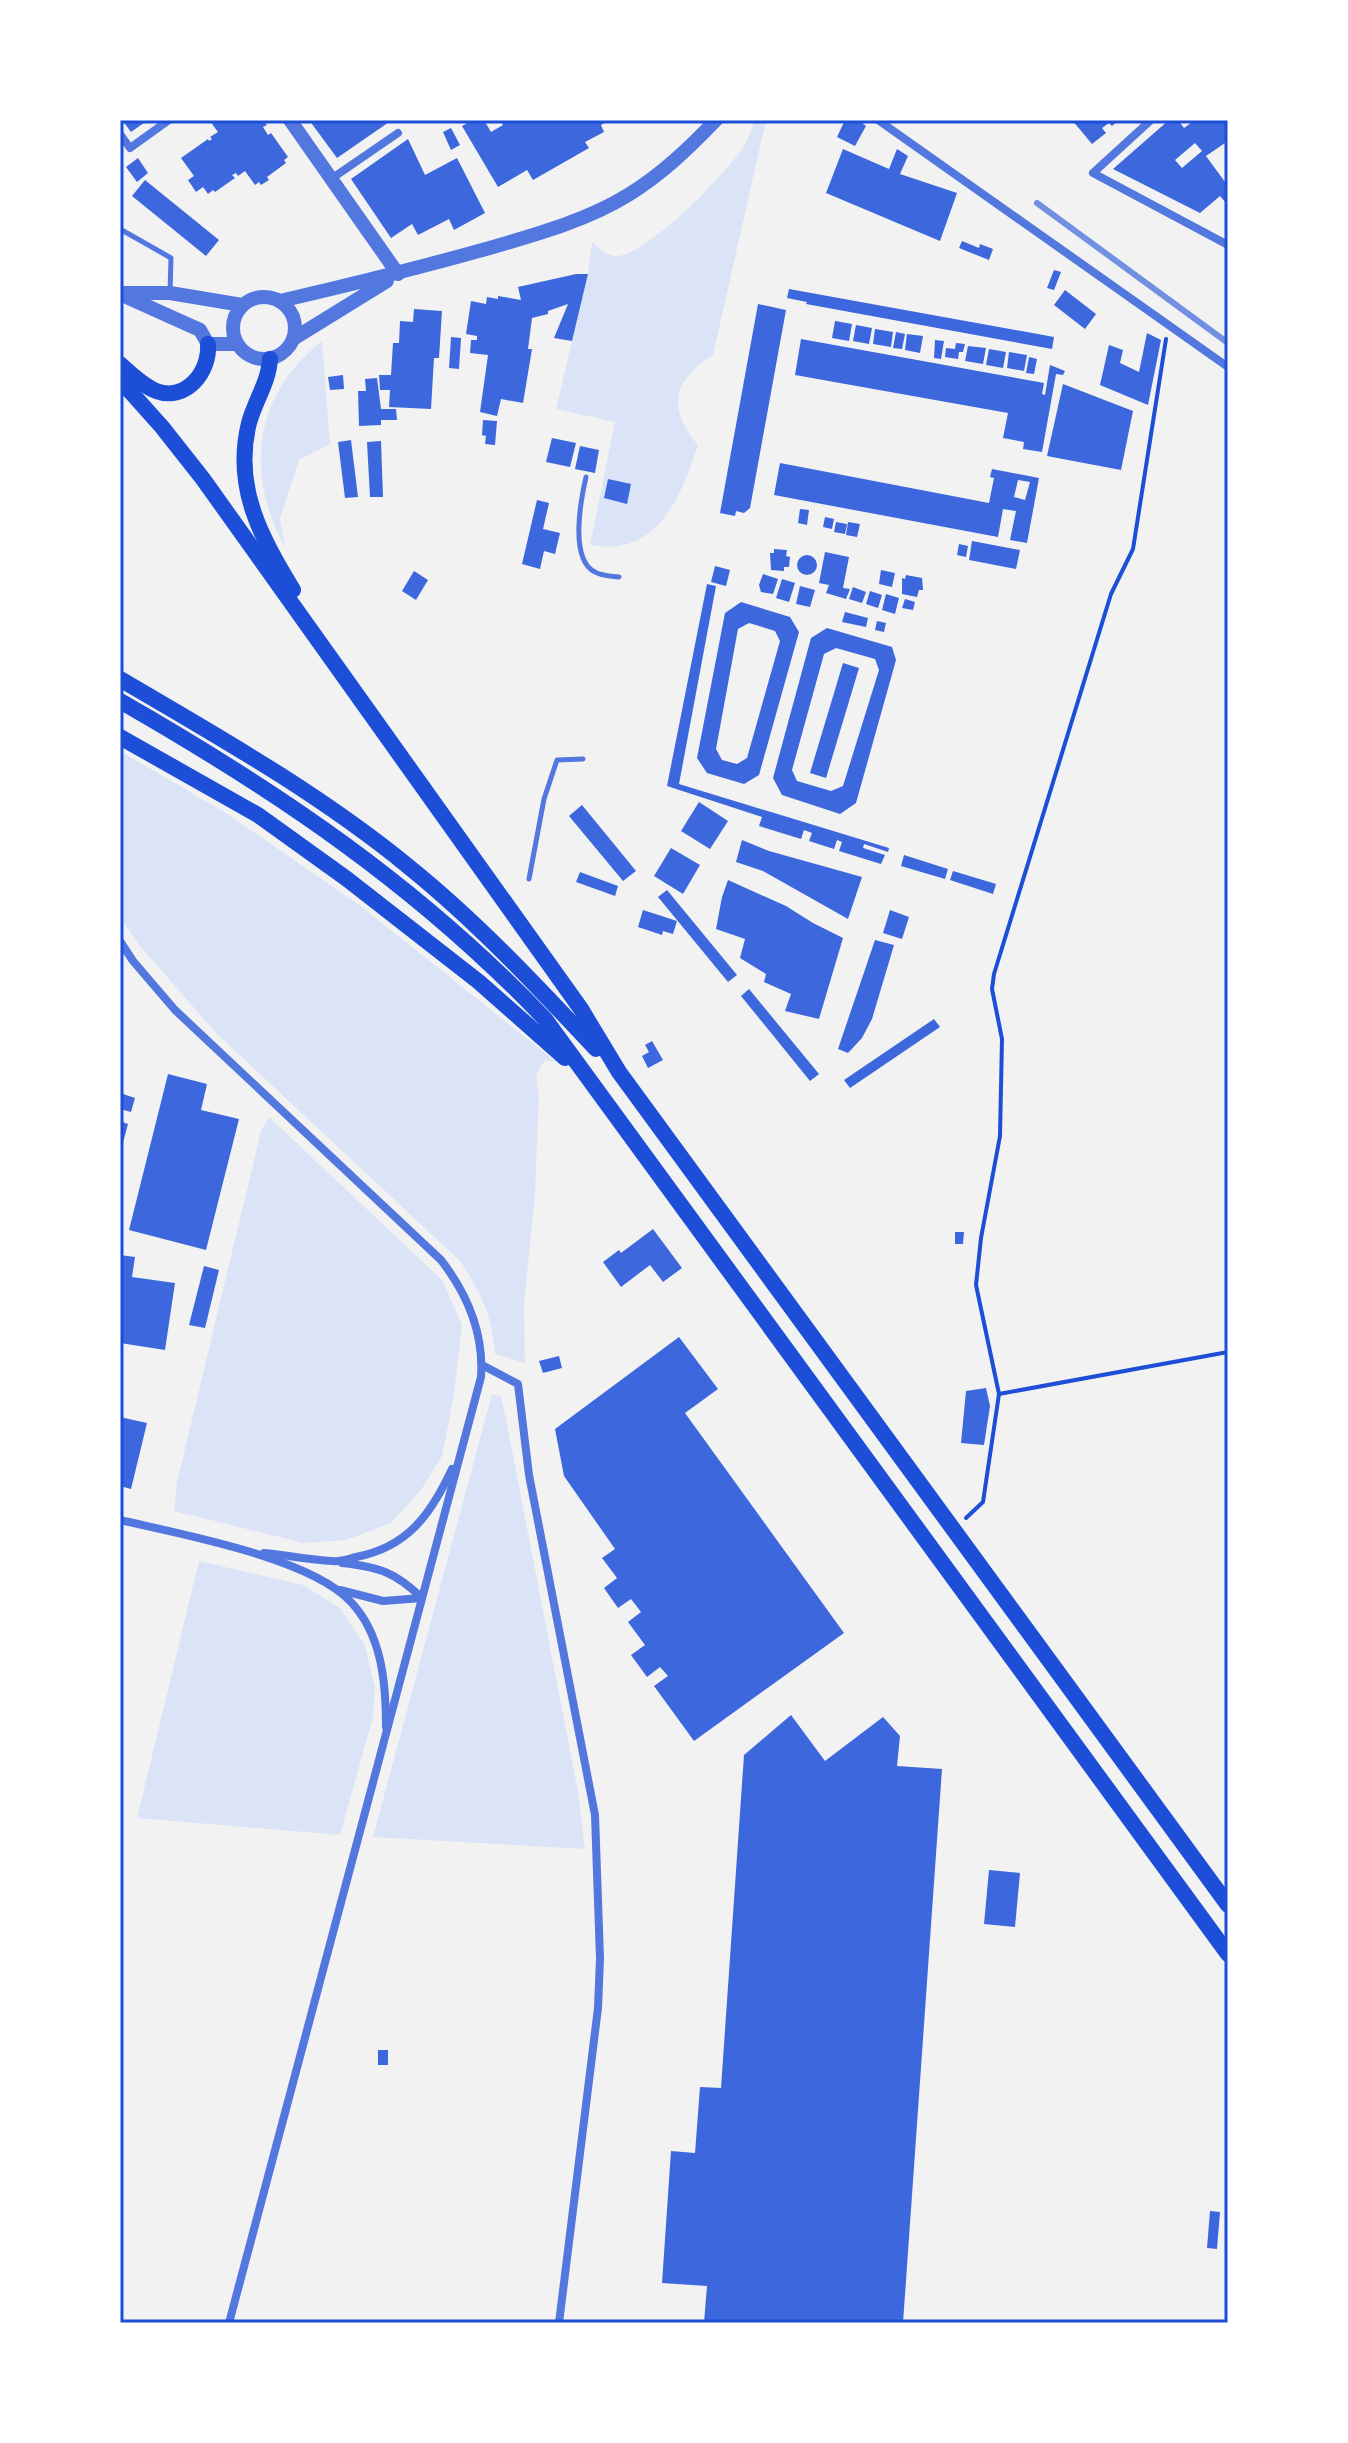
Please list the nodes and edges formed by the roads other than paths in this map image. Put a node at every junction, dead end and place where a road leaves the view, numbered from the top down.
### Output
1 (169, 120) edge
2 (290, 120) edge
3 (716, 120) edge
4 (878, 120) edge
5 (1151, 120) edge
6 (398, 133) dead end
7 (120, 134) edge
8 (331, 179) junction
9 (120, 229) edge
10 (1228, 245) edge
11 (398, 274) junction
12 (120, 293) edge
13 (170, 293) junction
14 (280, 301) junction
15 (242, 305) junction
16 (293, 339) junction
17 (208, 344) junction
18 (237, 344) junction
19 (270, 359) junction
20 (120, 364) edge
21 (1228, 367) edge
22 (120, 380) edge
23 (586, 477) dead end
24 (619, 577) dead end
25 (120, 679) edge
26 (120, 701) edge
27 (360, 701) junction
28 (120, 737) edge
29 (583, 759) dead end
30 (529, 879) dead end
31 (120, 941) edge
32 (619, 1072) junction
33 (598, 1091) junction
34 (482, 1365) junction
35 (462, 1447) junction
36 (120, 1520) edge
37 (251, 1552) junction
38 (334, 1562) junction
39 (328, 1585) junction
40 (422, 1598) junction
41 (386, 1740) junction
42 (1228, 1905) edge
43 (1228, 1954) edge
44 (229, 2323) edge
45 (559, 2323) edge

1 - 7 street
2 - 8 street
3 - 11 street
4 - 21 street
5 - 10 street
6 - 8 street
8 - 11 street
9 - 13 lane
11 - 14 street
11 - 16 street
12 - 13 street
12 - 17 street
13 - 15 street
14 - 15 street
14 - 16 street
15 - 18 street
16 - 19 street
17 - 18 street
17 - 20 main road
18 - 19 street
19 - 27 main road
22 - 27 main road
23 - 24 lane
25 - 32 main road
26 - 33 main road
27 - 32 main road
28 - 33 main road
29 - 30 lane
31 - 34 street
32 - 42 main road
33 - 43 main road
34 - 35 street
34 - 45 street
35 - 38 street
35 - 40 street
36 - 37 street
37 - 38 street
37 - 39 street
38 - 40 street
39 - 40 street
39 - 41 street
40 - 41 street
41 - 44 street

